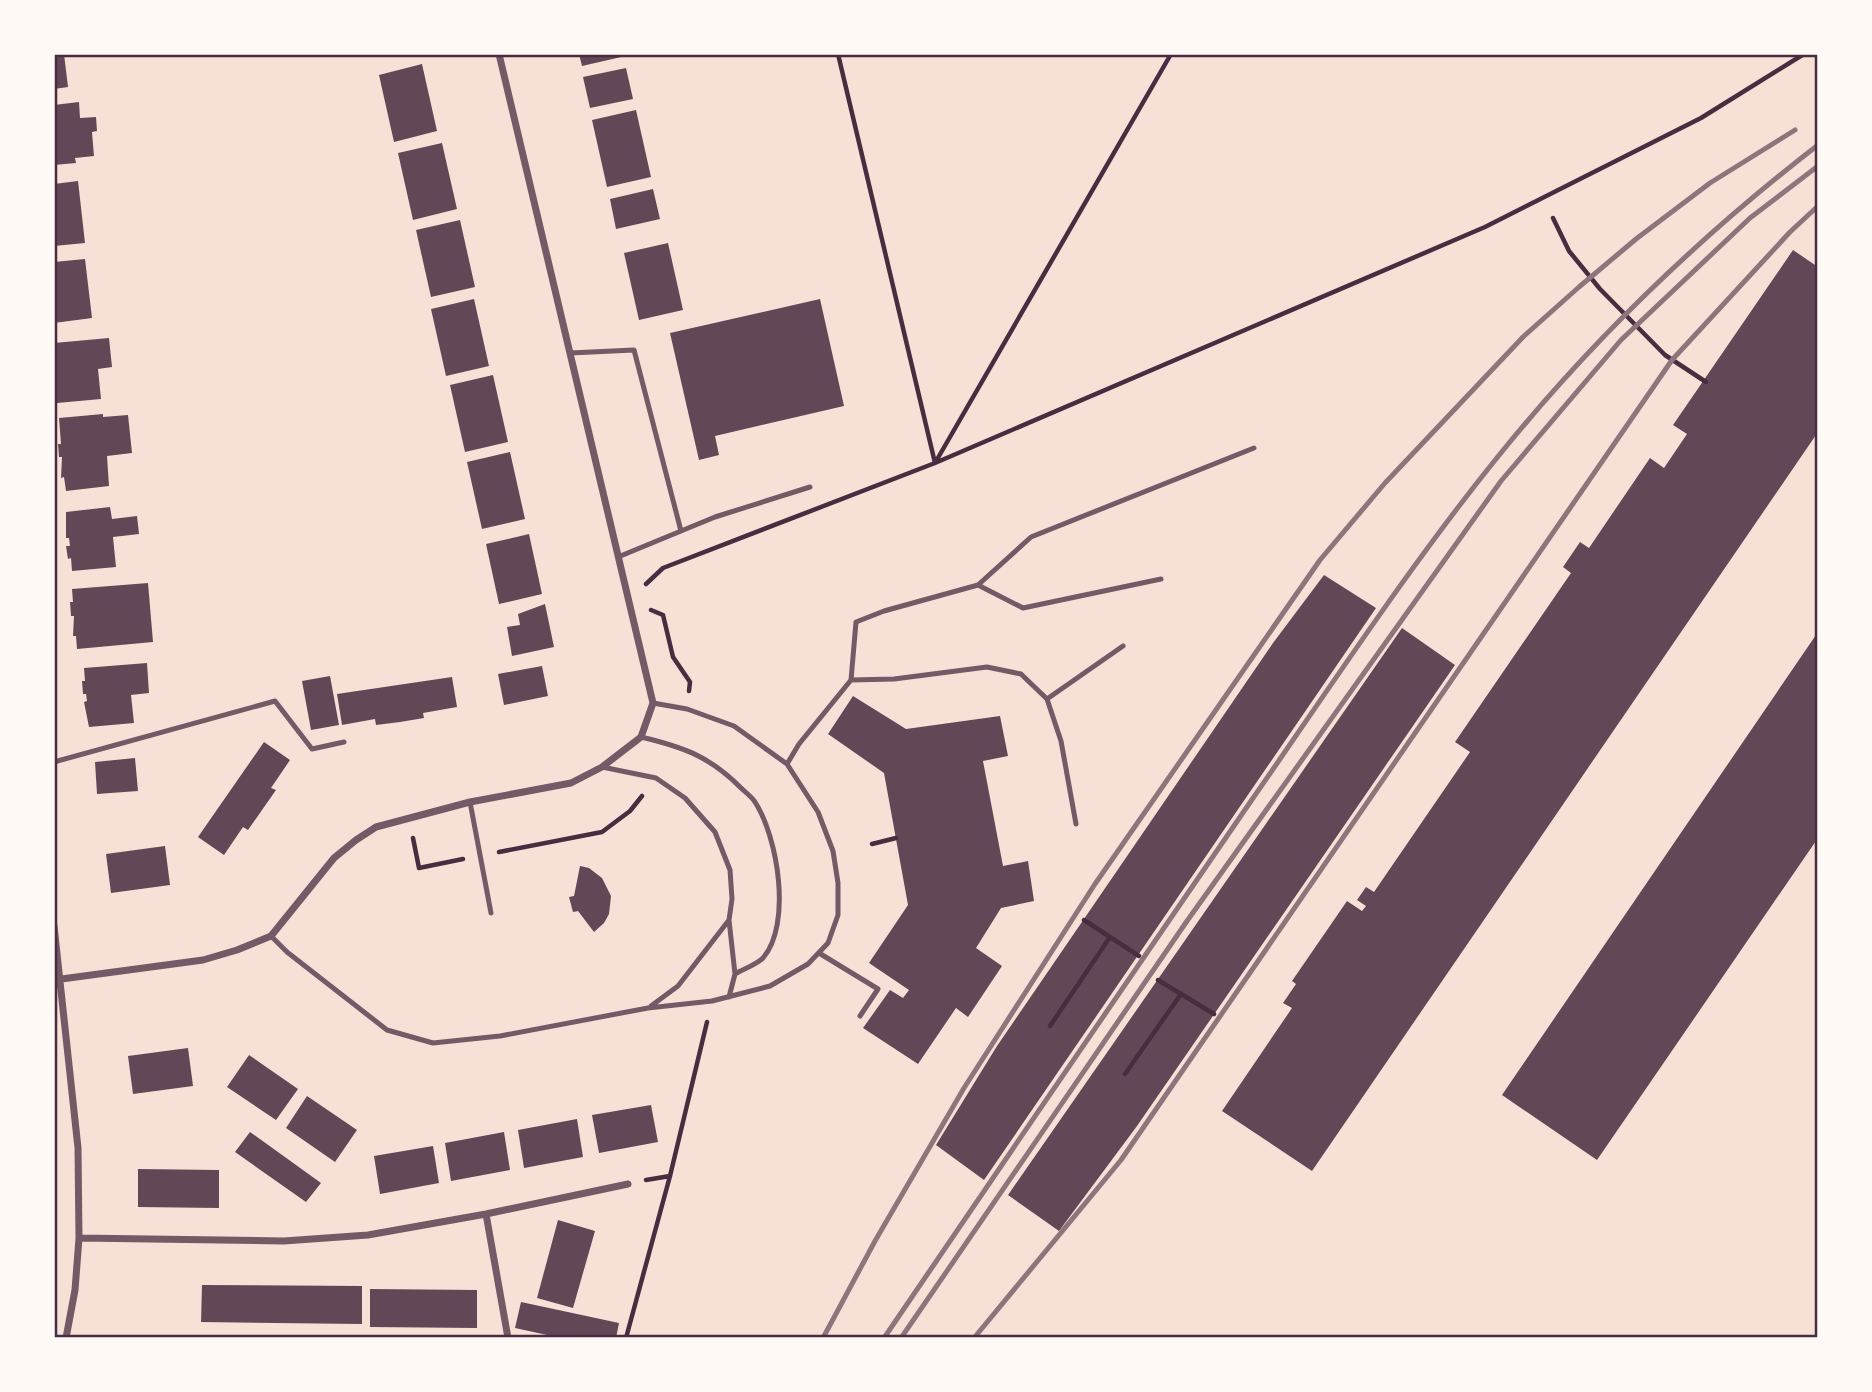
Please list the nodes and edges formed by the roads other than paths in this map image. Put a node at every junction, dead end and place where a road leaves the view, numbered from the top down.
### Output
1 (499, 54) edge
2 (570, 353) junction
3 (1254, 448) dead end
4 (810, 487) dead end
5 (681, 531) junction
6 (618, 557) junction
7 (1161, 579) dead end
8 (978, 585) junction
9 (1123, 646) dead end
10 (851, 680) junction
11 (1047, 699) junction
12 (653, 703) junction
13 (640, 737) junction
14 (344, 742) dead end
15 (54, 762) edge
16 (786, 764) junction
17 (602, 767) junction
18 (470, 802) junction
19 (1076, 824) dead end
20 (491, 913) dead end
21 (729, 920) junction
22 (54, 926) edge
23 (271, 936) junction
24 (819, 953) junction
25 (735, 974) junction
26 (58, 980) edge
27 (729, 997) junction
28 (648, 1008) junction
29 (860, 1016) dead end
30 (628, 1184) dead end
31 (486, 1214) junction
32 (79, 1238) junction
33 (66, 1338) edge
34 (508, 1338) edge

1 - 2 street
2 - 5 lane
2 - 6 street
3 - 8 lane
4 - 5 lane
5 - 6 lane
6 - 12 street
7 - 8 lane
8 - 10 lane
9 - 11 lane
10 - 11 lane
10 - 16 lane
11 - 19 lane
12 - 13 street
12 - 16 lane
13 - 17 street
13 - 25 lane
14 - 15 lane
16 - 24 lane
17 - 18 street
17 - 21 lane
18 - 20 lane
18 - 23 street
21 - 25 lane
21 - 28 lane
22 - 26 street
23 - 26 street
23 - 28 lane
24 - 27 lane
24 - 29 lane
25 - 27 lane
26 - 32 street
27 - 28 lane
30 - 31 street
31 - 32 street
31 - 34 street
32 - 33 street

